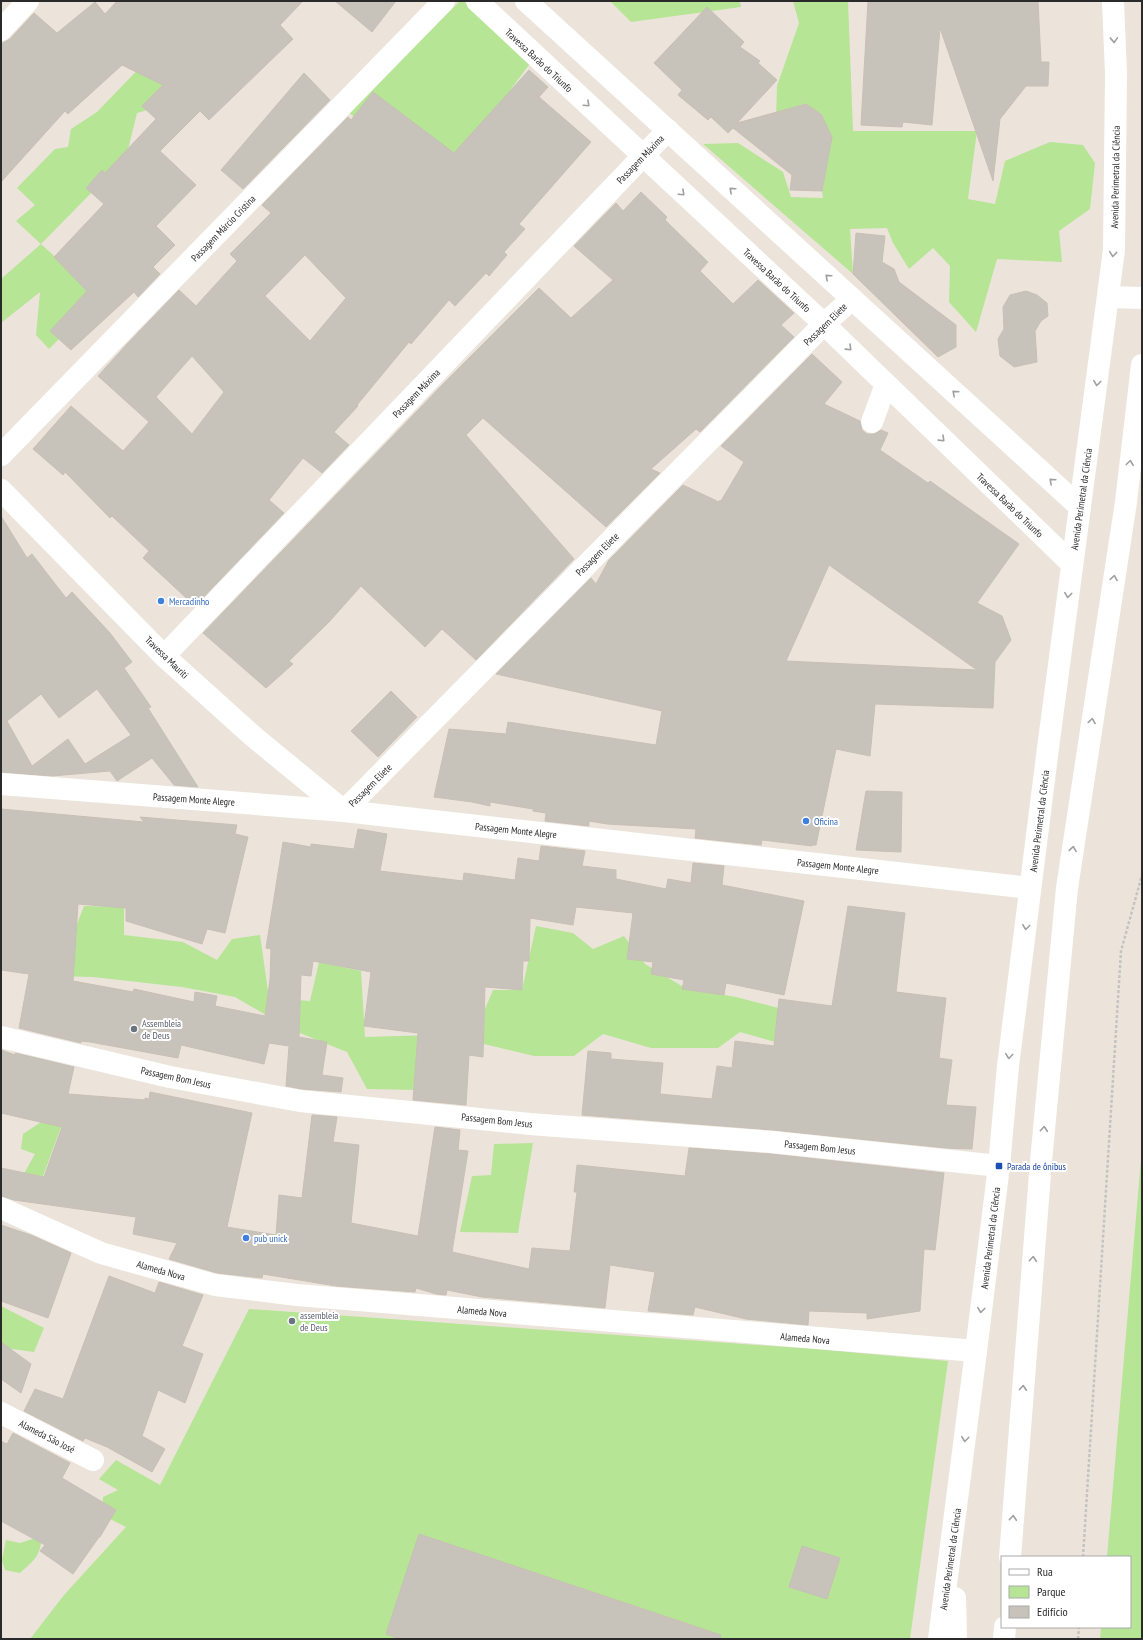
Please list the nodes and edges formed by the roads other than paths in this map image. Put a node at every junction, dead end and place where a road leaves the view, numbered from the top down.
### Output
1 (28, 1) edge
2 (444, 1) edge
3 (477, 1) edge
4 (526, 1) edge
5 (1113, 1) edge
6 (1, 30) edge
7 (668, 130) junction
8 (642, 156) junction
9 (1108, 296) junction
10 (1142, 298) edge
11 (852, 299) junction
12 (824, 324) junction
13 (1142, 365) edge
14 (886, 384) junction
15 (872, 422) dead end
16 (1, 455) edge
17 (1142, 481) edge
18 (1, 490) edge
19 (1126, 502) junction
20 (1080, 507) junction
21 (1072, 564) junction
22 (164, 656) junction
23 (1, 784) edge
24 (344, 811) junction
25 (1030, 888) junction
26 (1, 1036) edge
27 (999, 1166) junction
28 (1, 1208) edge
29 (976, 1351) junction
30 (1, 1413) edge
31 (93, 1460) dead end
32 (1010, 1556) edge
33 (949, 1568) junction
34 (1005, 1628) edge
35 (939, 1639) edge
36 (956, 1639) edge
37 (1004, 1639) edge

1 - 6 street
2 - 16 street, Passagem Márcio Cristina
3 -> 8 street, Travessa Barão do Triunfo
4 - 7 street
5 -> 9 street, Avenida Perimetral da Ciência
7 - 8 street, Passagem Máxima
11 -> 7 street
8 -> 12 street, Travessa Barão do Triunfo
8 - 22 street, Passagem Máxima
9 - 10 street
9 -> 20 street, Avenida Perimetral da Ciência
11 - 12 street, Passagem Eliete
20 -> 11 street
12 -> 14 street, Travessa Barão do Triunfo
12 - 24 street, Passagem Eliete
19 -> 13 street
14 - 15 street
14 -> 21 street, Travessa Barão do Triunfo
17 - 19 street
18 - 22 street, Travessa Mauriti
32 -> 19 street
20 - 21 street, Avenida Perimetral da Ciência
21 -> 25 street, Avenida Perimetral da Ciência
22 - 24 street, Travessa Mauriti
23 - 24 street, Passagem Monte Alegre
24 - 25 street, Passagem Monte Alegre
25 -> 27 street, Avenida Perimetral da Ciência
26 - 27 street, Passagem Bom Jesus
27 -> 29 street, Avenida Perimetral da Ciência
28 - 29 street, Alameda Nova
29 -> 33 street, Avenida Perimetral da Ciência
30 - 31 street, Alameda São José
33 - 35 street, Avenida Perimetral da Ciência
33 - 36 street
34 - 37 street

